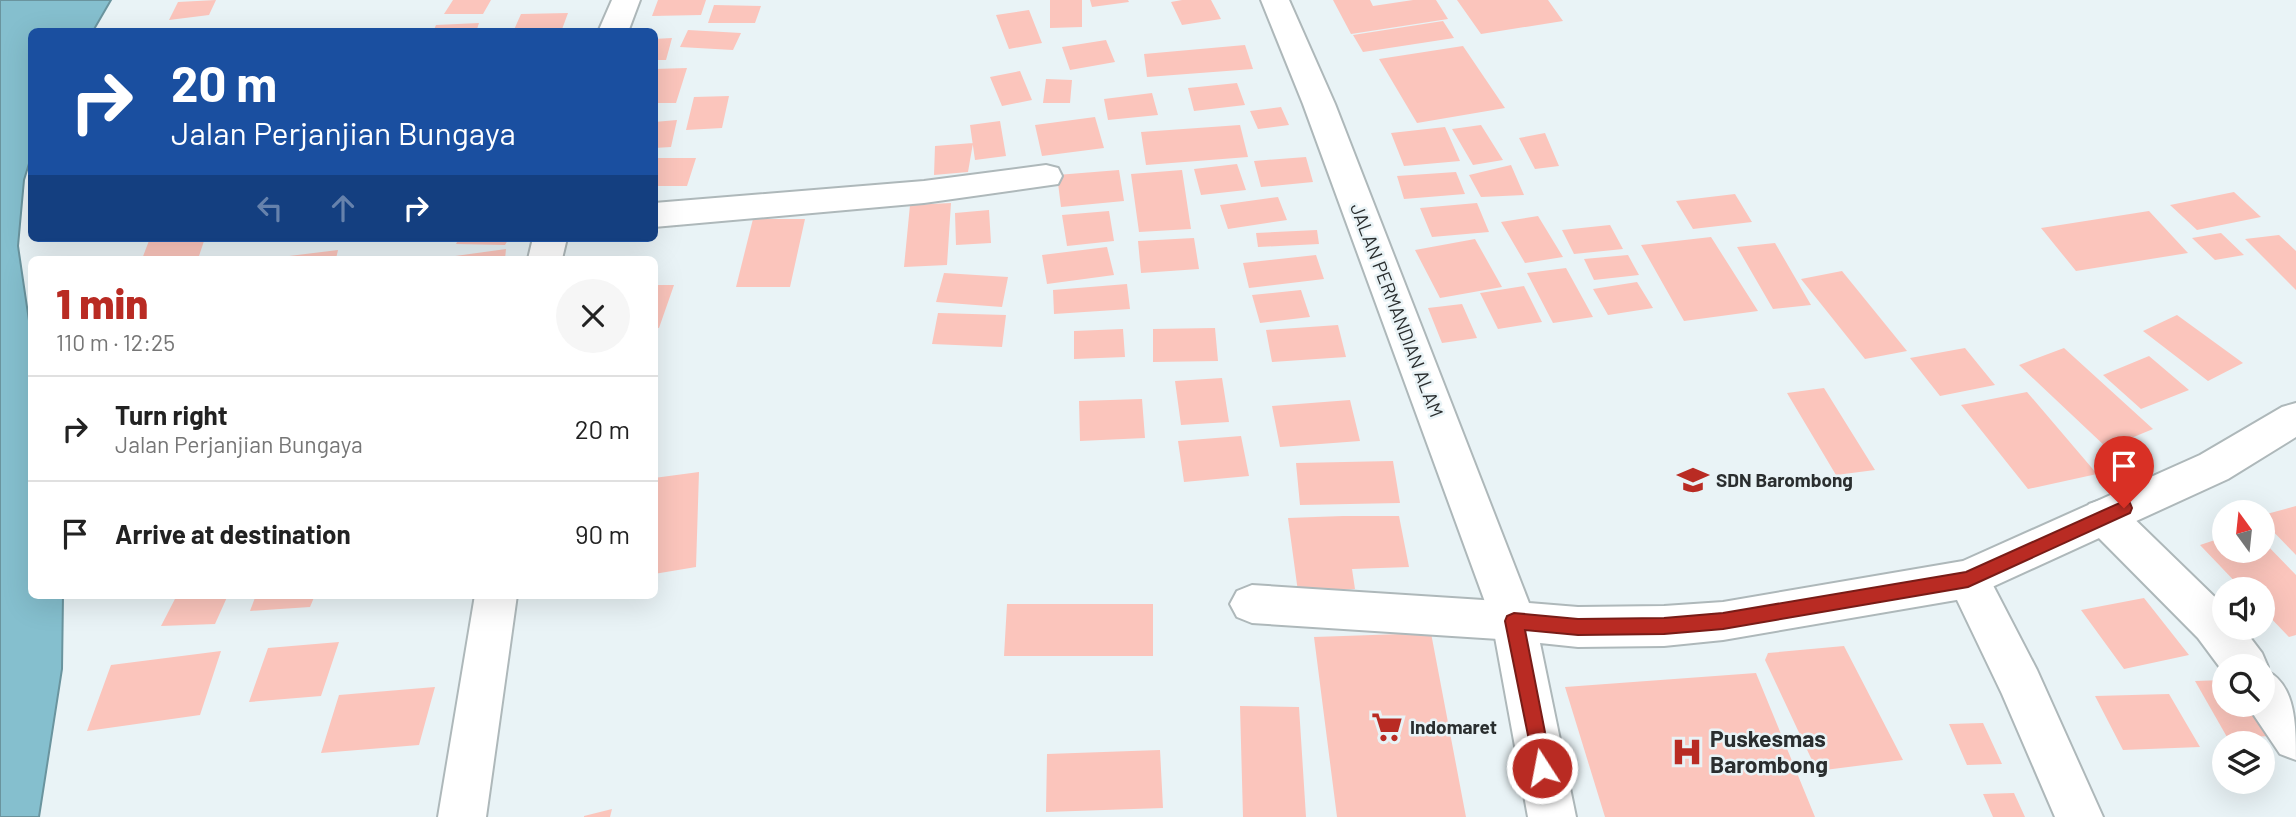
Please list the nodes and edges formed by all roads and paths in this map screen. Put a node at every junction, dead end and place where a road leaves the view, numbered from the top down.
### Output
1 (626, 0) edge
2 (1275, 0) edge
3 (615, 28) edge
4 (1046, 176) dead end
5 (658, 215) edge
6 (2296, 418) edge
7 (2104, 516) junction
8 (1968, 579) junction
9 (495, 599) edge
10 (1252, 604) dead end
11 (1514, 621) junction
12 (2236, 654) edge
13 (2275, 707) edge
14 (2296, 738) edge
15 (462, 817) edge
16 (1552, 817) edge
17 (2079, 817) edge

1 - 3 main road
2 - 11 main road, JALAN PERMANDIAN ALAM
4 - 5 main road
6 - 7 main road
7 - 8 main road
7 - 12 main road
8 - 11 main road
8 - 17 main road
9 - 15 main road
10 - 11 main road
11 - 16 main road, JALAN PERMANDIAN ALAM
13 - 14 main road

